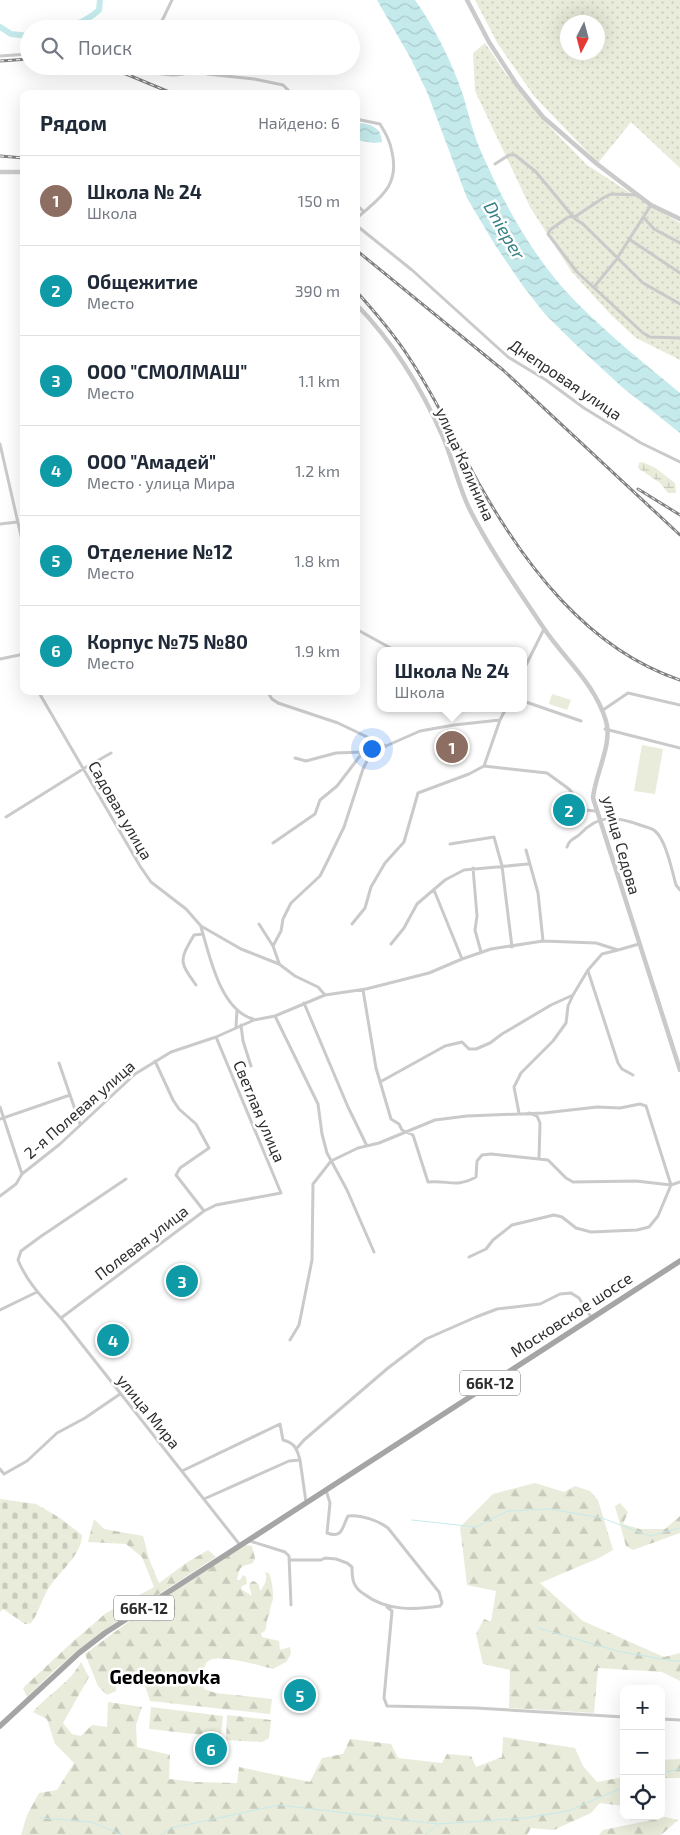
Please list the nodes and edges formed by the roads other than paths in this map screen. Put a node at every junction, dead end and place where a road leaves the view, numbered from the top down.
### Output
1 (172, 0) edge
2 (467, 0) edge
3 (162, 20) edge
4 (20, 55) edge
5 (0, 56) edge
6 (216, 75) edge
7 (288, 90) edge
8 (360, 120) edge
9 (495, 164) dead end
10 (0, 172) edge
11 (20, 172) edge
12 (638, 195) junction
13 (651, 205) junction
14 (360, 208) edge
15 (364, 212) junction
16 (360, 216) edge
17 (572, 217) junction
18 (644, 218) junction
19 (680, 219) edge
20 (360, 228) edge
21 (629, 239) junction
22 (680, 243) edge
23 (618, 258) junction
24 (680, 273) edge
25 (594, 287) junction
26 (680, 304) edge
27 (360, 308) edge
28 (680, 338) edge
29 (0, 444) edge
30 (680, 462) edge
31 (17, 522) junction
32 (0, 524) edge
33 (20, 534) edge
34 (544, 629) junction
35 (360, 630) edge
36 (550, 637) joint
37 (389, 647) edge
38 (20, 655) edge
39 (530, 656) junction
40 (527, 657) edge
41 (0, 659) edge
42 (527, 662) edge
43 (40, 695) edge
44 (270, 695) edge
45 (527, 702) edge
46 (680, 705) edge
47 (603, 710) junction
48 (504, 712) edge
49 (500, 720) junction
50 (581, 721) dead end
51 (606, 730) junction
52 (386, 746) junction
53 (680, 748) edge
54 (372, 751) junction
55 (363, 752) junction
56 (112, 753) dead end
57 (295, 758) dead end
58 (484, 766) junction
59 (83, 769) junction
60 (595, 811) junction
61 (6, 817) dead end
62 (598, 819) junction
63 (273, 843) dead end
64 (450, 844) dead end
65 (567, 847) dead end
66 (526, 850) dead end
67 (528, 864) junction
68 (502, 866) junction
69 (473, 868) junction
70 (434, 890) junction
71 (680, 890) edge
72 (259, 924) dead end
73 (352, 924) dead end
74 (201, 926) junction
75 (203, 934) junction
76 (543, 941) junction
77 (392, 944) dead end
78 (638, 944) junction
79 (273, 946) junction
80 (512, 947) junction
81 (618, 950) junction
82 (481, 952) junction
83 (462, 959) junction
84 (279, 964) junction
85 (588, 970) junction
86 (196, 984) dead end
87 (362, 990) junction
88 (325, 995) junction
89 (573, 995) junction
90 (304, 1003) junction
91 (237, 1010) junction
92 (275, 1016) junction
93 (254, 1020) junction
94 (241, 1025) junction
95 (236, 1027) junction
96 (216, 1037) junction
97 (155, 1060) junction
98 (58, 1063) dead end
99 (251, 1066) dead end
100 (680, 1070) edge
101 (633, 1075) dead end
102 (380, 1082) junction
103 (70, 1095) junction
104 (0, 1107) edge
105 (528, 1112) junction
106 (520, 1113) junction
107 (2, 1119) edge
108 (80, 1124) junction
109 (408, 1132) junction
110 (367, 1146) junction
111 (539, 1159) junction
112 (332, 1161) junction
113 (22, 1174) junction
114 (126, 1179) dead end
115 (680, 1182) edge
116 (671, 1185) junction
117 (0, 1196) edge
118 (204, 1211) junction
119 (374, 1252) dead end
120 (469, 1257) dead end
121 (680, 1261) edge
122 (37, 1292) junction
123 (0, 1310) edge
124 (591, 1317) junction
125 (61, 1318) junction
126 (290, 1340) dead end
127 (120, 1394) junction
128 (297, 1448) junction
129 (300, 1460) junction
130 (0, 1469) edge
131 (181, 1471) junction
132 (326, 1489) junction
133 (204, 1499) junction
134 (303, 1504) junction
135 (248, 1540) junction
136 (240, 1545) junction
137 (289, 1560) junction
138 (291, 1605) dead end
139 (382, 1605) junction
140 (620, 1717) edge
141 (665, 1719) edge
142 (680, 1720) edge
143 (0, 1726) edge

1 - 3 street
2 - 12 street
4 - 5 street
6 - 7 street
8 - 15 street
9 - 17 street
10 - 11 street
12 - 13 street
12 - 17 street
13 - 18 street
13 - 19 street
14 - 15 street
15 - 16 street
17 - 23 street
17 - 25 street
18 - 21 street
18 - 22 street
20 - 30 street, Днепровая улица
21 - 23 street
21 - 24 street
23 - 25 street
23 - 26 street
25 - 28 street
27 - 34 street, улица Калинина
29 - 31 street
31 - 32 street
31 - 33 street
34 - 36 street, улица Калинина
34 - 39 street
35 - 37 street
36 - 47 street, улица Седова
38 - 41 street
39 - 40 street
39 - 42 street
43 - 59 street, Садовая улица
44 - 52 street
45 - 50 street
46 - 47 street
47 - 51 street, улица Седова
48 - 49 street
49 - 52 street
49 - 58 street
51 - 53 street
51 - 60 street, улица Седова
52 - 54 street
54 - 55 street
54 - 79 street
55 - 57 street
55 - 63 street
56 - 59 street
58 - 60 street
58 - 73 street
59 - 61 street
59 - 74 street, Садовая улица
60 - 62 street, улица Седова
62 - 65 street
62 - 71 street
62 - 78 street, улица Седова
64 - 68 street
66 - 67 street
67 - 68 street
67 - 76 street
68 - 69 street
68 - 80 street
69 - 70 street
69 - 82 street
70 - 77 street
70 - 83 street
72 - 79 street
74 - 75 street, Садовая улица
74 - 84 street, Садовая улица
75 - 86 street
75 - 91 street, Садовая улица
76 - 80 street, 2-я Полевая улица
76 - 81 street, 2-я Полевая улица
78 - 81 street
78 - 100 street, улица Седова
79 - 84 street
80 - 82 street, 2-я Полевая улица
81 - 85 street
82 - 83 street, 2-я Полевая улица
83 - 87 street, 2-я Полевая улица
84 - 88 street, Садовая улица
85 - 89 street
85 - 101 street
87 - 88 street, 2-я Полевая улица
87 - 102 street
88 - 90 street, 2-я Полевая улица
89 - 102 street
89 - 106 street
90 - 92 street, 2-я Полевая улица
90 - 110 street
91 - 93 street, Садовая улица
91 - 95 street
92 - 93 street, 2-я Полевая улица
92 - 112 street
93 - 94 street, 2-я Полевая улица
94 - 95 street, 2-я Полевая улица
94 - 99 street
95 - 96 street, 2-я Полевая улица
96 - 97 street, 2-я Полевая улица
96 - 118 street, Светлая улица
97 - 108 street, 2-я Полевая улица
97 - 118 street, Полевая улица
98 - 103 street
102 - 109 street
103 - 107 street
103 - 108 street
104 - 107 street
105 - 106 street
105 - 111 street
105 - 116 street
106 - 109 street
107 - 113 street
108 - 113 street, 2-я Полевая улица
109 - 110 street
109 - 111 street
110 - 112 street
111 - 116 street
112 - 119 street
112 - 126 street
113 - 117 street, 2-я Полевая улица
114 - 122 street
115 - 116 street
116 - 120 street
118 - 125 street, Полевая улица
121 - 124 main road, Московское шоссе / 66К-12
122 - 123 street
122 - 125 street
124 - 128 street
124 - 132 main road, Московское шоссе / 66К-12
125 - 127 street, улица Мира
127 - 130 street
127 - 131 street, улица Мира
128 - 129 street, улица Мира
128 - 131 street, улица Мира
129 - 133 street
129 - 134 street, улица Мира
131 - 133 street, улица Мира
132 - 134 main road, Московское шоссе / 66К-12
132 - 139 street
133 - 136 street, улица Мира
134 - 135 main road, 66К-12
135 - 136 main road, 66К-12
135 - 137 street
136 - 143 main road, 66К-12
137 - 138 street
137 - 139 street
139 - 140 street
141 - 142 street

